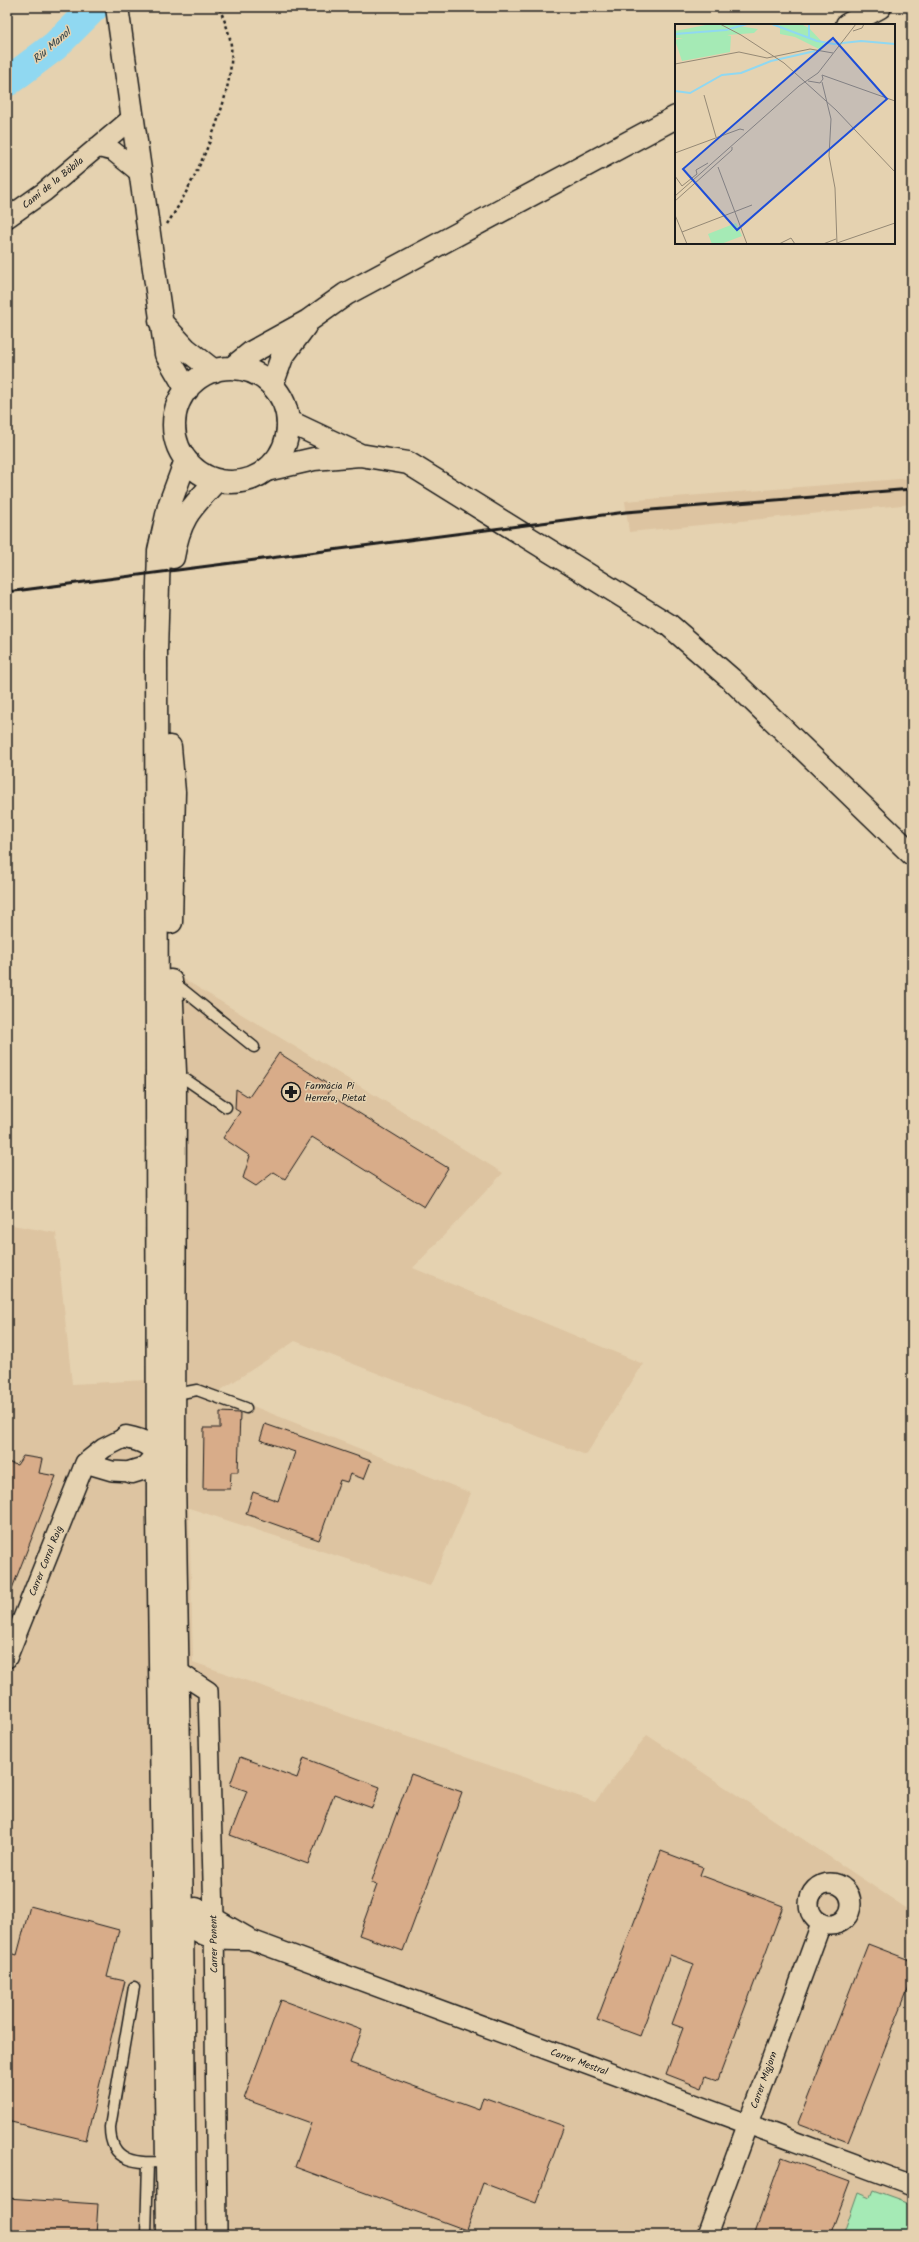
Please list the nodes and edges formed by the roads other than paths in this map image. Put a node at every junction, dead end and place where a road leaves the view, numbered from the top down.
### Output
1 (117, 7) edge
2 (880, 7) edge
3 (849, 24) edge
4 (132, 118) junction
5 (675, 118) edge
6 (97, 147) junction
7 (139, 172) junction
8 (7, 218) edge
9 (160, 321) junction
10 (308, 321) junction
11 (223, 369) junction
12 (272, 385) junction
13 (187, 390) junction
14 (288, 422) junction
15 (360, 455) junction
16 (186, 460) junction
17 (266, 470) junction
18 (216, 480) junction
19 (156, 832) junction
20 (912, 854) edge
21 (170, 980) junction
22 (254, 1047) dead end
23 (175, 1072) junction
24 (226, 1107) dead end
25 (157, 1140) junction
26 (174, 1355) junction
27 (167, 1396) junction
28 (246, 1408) dead end
29 (126, 1437) junction
30 (158, 1454) junction
31 (85, 1463) junction
32 (132, 1472) junction
33 (158, 1498) junction
34 (177, 1611) junction
35 (7, 1658) edge
36 (177, 1671) junction
37 (162, 1728) junction
38 (162, 1778) junction
39 (182, 1876) junction
40 (182, 1916) junction
41 (822, 1924) dead end
42 (214, 1927) junction
43 (246, 1938) joint
44 (134, 1987) dead end
45 (165, 2063) junction
46 (747, 2125) junction
47 (157, 2163) junction
48 (912, 2185) edge
49 (146, 2235) edge
50 (168, 2235) edge
51 (185, 2235) edge
52 (217, 2235) edge
53 (707, 2235) edge

1 - 4 main road
2 - 3 main road
4 - 6 street, Camí de la Bòbila
4 - 7 main road
5 - 10 main road
6 - 7 street
6 - 8 street, Camí de la Bòbila
7 - 9 main road
9 - 11 main road
9 - 13 main road
10 - 11 main road
10 - 12 main road
11 - 12 main road
11 - 13 main road
12 - 14 main road
13 - 16 main road
14 - 15 main road
14 - 17 main road
15 - 17 main road
15 - 20 main road
16 - 18 main road
16 - 19 main road
17 - 18 main road
18 - 21 main road
19 - 21 main road
19 - 25 main road
21 - 22 lane
21 - 23 main road
23 - 24 lane
23 - 25 main road
23 - 26 main road
25 - 27 main road
26 - 27 main road
26 - 30 main road
27 - 28 lane
27 - 29 main road
27 - 30 main road
27 - 34 main road
29 - 30 main road
29 - 31 street, Carrer Corral Roig
30 - 32 main road
30 - 33 main road
30 - 34 main road
31 - 32 street
31 - 35 street, Carrer Corral Roig
32 - 33 main road
33 - 37 main road
34 - 36 main road
36 - 37 main road
36 - 39 main road
36 - 42 street, Carrer Ponent
37 - 38 main road
38 - 40 main road
38 - 45 main road
39 - 40 main road
39 - 42 main road
40 - 42 main road
40 - 45 main road
40 - 51 main road
41 - 46 street, Carrer Migjorn
42 - 43 main road
42 - 52 street, Carrer Ponent
43 - 46 street, Carrer Mestral
44 - 47 lane
45 - 47 main road
46 - 48 street, Carrer Mestral
46 - 53 street, Carrer Migjorn
47 - 49 lane
47 - 50 main road

